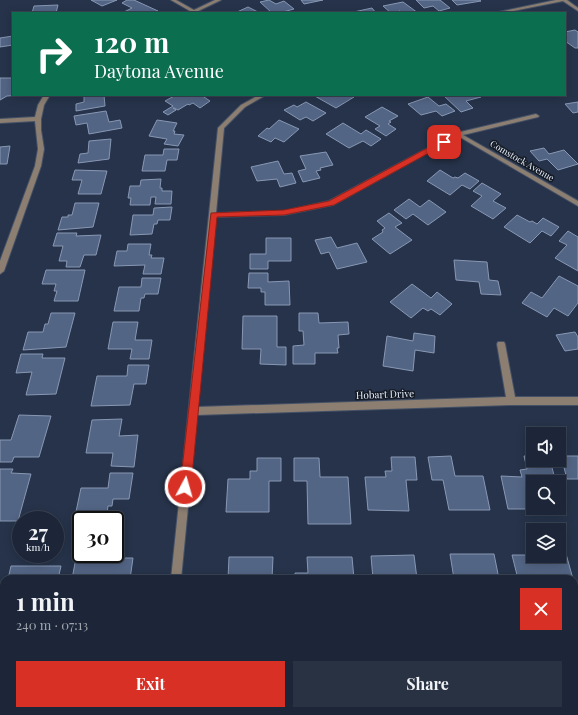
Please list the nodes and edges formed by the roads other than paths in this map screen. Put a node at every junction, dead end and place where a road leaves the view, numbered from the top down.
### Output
1 (172, 0) edge
2 (219, 0) edge
3 (564, 0) edge
4 (578, 10) edge
5 (191, 12) edge
6 (501, 12) edge
7 (46, 96) edge
8 (261, 96) edge
9 (536, 116) dead end
10 (38, 119) junction
11 (0, 121) edge
12 (458, 134) junction
13 (578, 204) edge
14 (213, 215) junction
15 (0, 249) edge
16 (9, 249) junction
17 (0, 271) edge
18 (501, 344) dead end
19 (511, 401) junction
20 (578, 402) edge
21 (193, 411) junction
22 (176, 575) edge

1 - 5 street
2 - 5 street
3 - 4 street
3 - 6 street
7 - 10 street
8 - 14 street
9 - 12 street
10 - 11 street
10 - 16 street
12 - 13 street, Comstock Avenue
12 - 14 street
14 - 21 street
15 - 16 street
16 - 17 street
18 - 19 street
19 - 20 street, Hobart Drive
19 - 21 street, Hobart Drive
21 - 22 street

